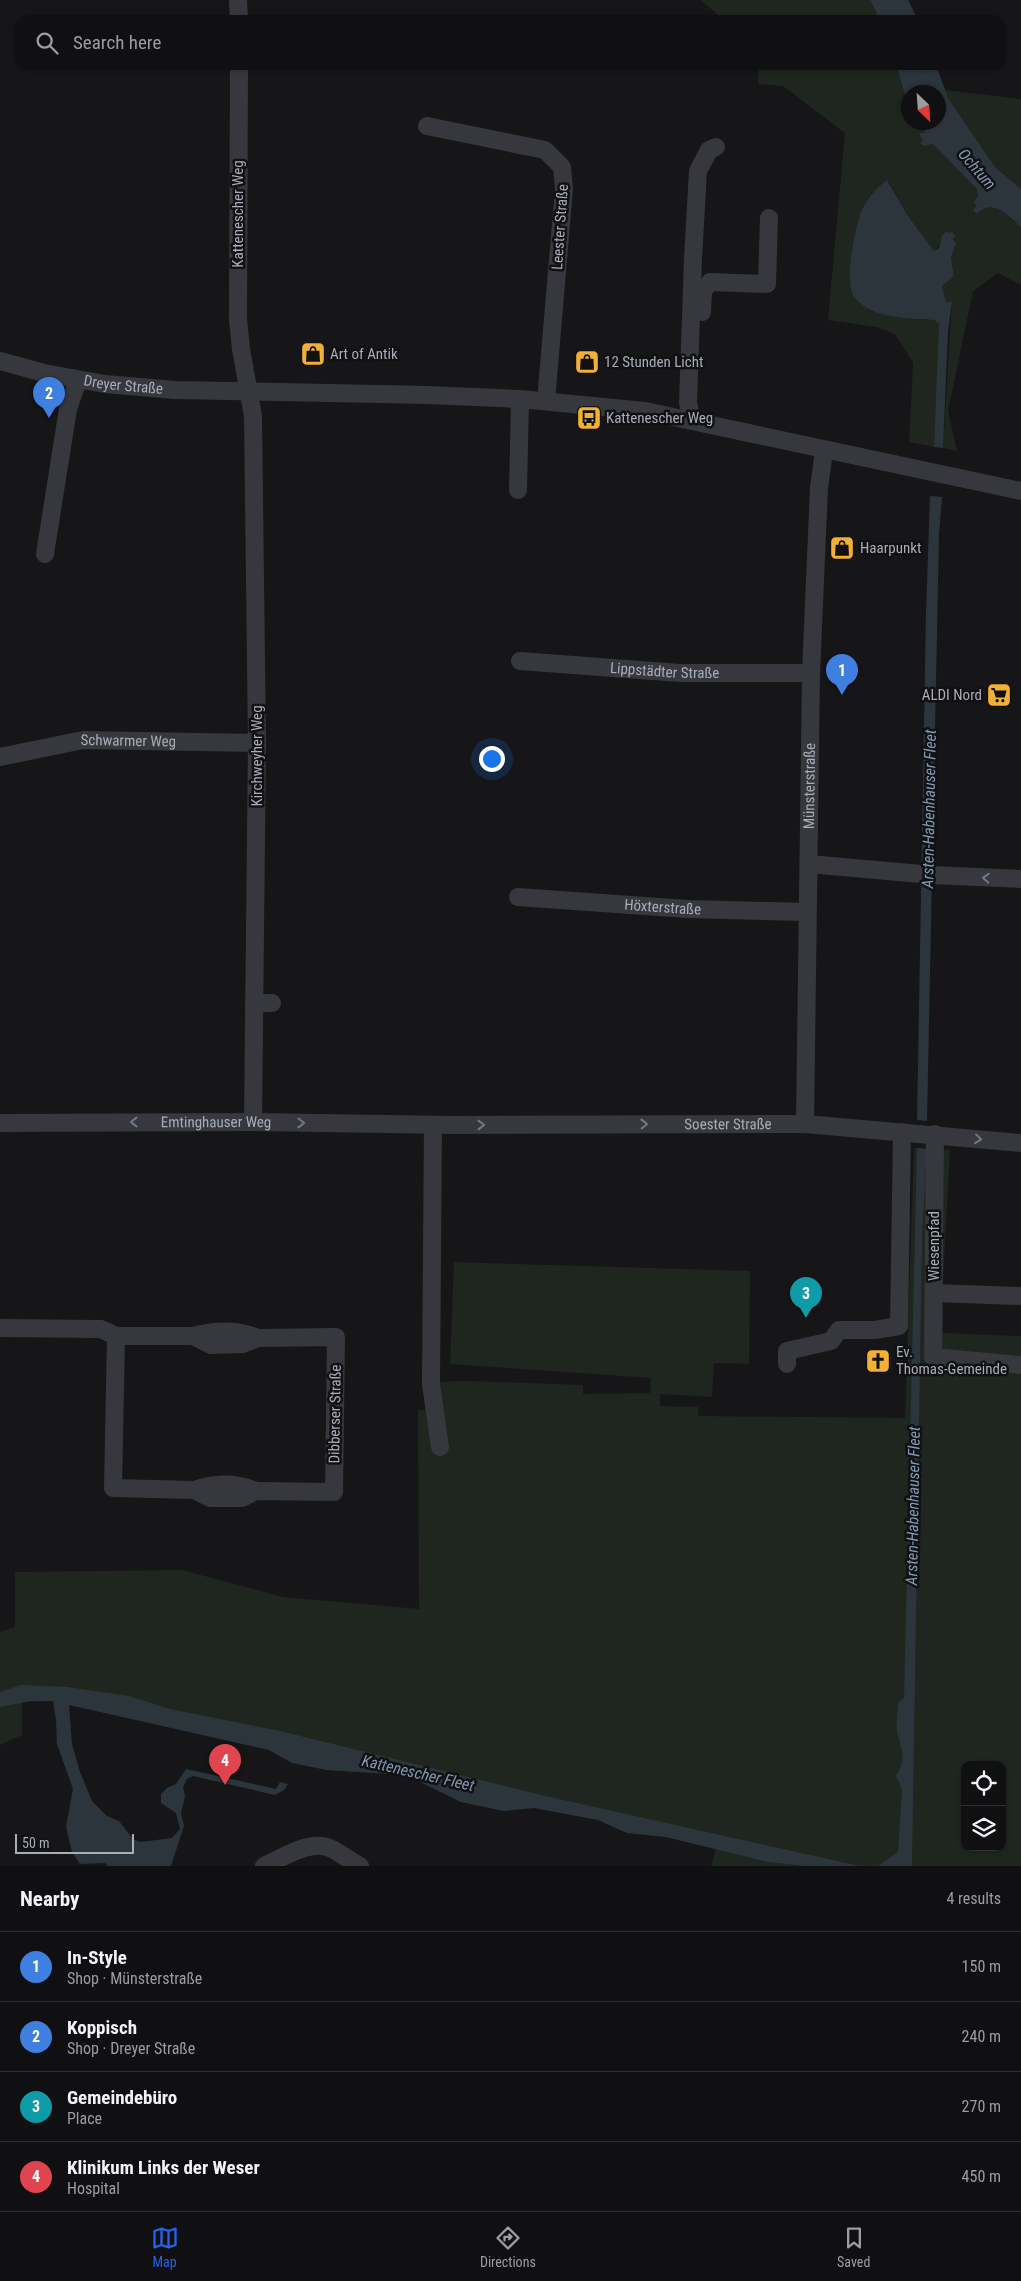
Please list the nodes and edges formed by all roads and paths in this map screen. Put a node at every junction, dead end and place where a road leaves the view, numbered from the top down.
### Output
1 (238, 0) edge
2 (239, 15) edge
3 (239, 70) edge
4 (427, 126) dead end
5 (716, 146) dead end
6 (769, 218) dead end
7 (0, 360) edge
8 (78, 380) junction
9 (249, 391) junction
10 (520, 399) junction
11 (546, 401) junction
12 (692, 422) junction
13 (824, 450) junction
14 (518, 490) dead end
15 (1021, 491) edge
16 (44, 554) dead end
17 (520, 660) dead end
18 (811, 673) junction
19 (257, 743) junction
20 (0, 757) edge
21 (809, 864) junction
22 (1021, 879) edge
23 (518, 897) dead end
24 (807, 912) junction
25 (254, 1003) junction
26 (272, 1003) dead end
27 (253, 1122) junction
28 (0, 1123) edge
29 (805, 1124) junction
30 (433, 1125) junction
31 (902, 1132) junction
32 (935, 1134) junction
33 (1021, 1143) edge
34 (934, 1293) junction
35 (1021, 1296) edge
36 (0, 1328) edge
37 (116, 1336) junction
38 (787, 1364) dead end
39 (1021, 1365) edge
40 (440, 1447) dead end
41 (264, 1866) edge
42 (360, 1866) edge

1 - 2 street
3 - 9 street, Kattenescher Weg
4 - 11 street, Leester Straße
5 - 12 street
6 - 12 street
7 - 8 street, Dreyer Straße
8 - 9 street, Dreyer Straße
8 - 16 street
9 - 10 street
9 - 19 street, Kirchweyher Weg
10 - 11 street
10 - 14 street
11 - 12 street
12 - 13 street
13 - 15 street
13 - 18 street, Münsterstraße
17 - 18 street, Lippstädter Straße
18 - 21 street, Münsterstraße
19 - 20 street, Schwarmer Weg
19 - 25 street, Kirchweyher Weg
22 -> 21 street
21 - 24 street, Münsterstraße
23 - 24 street, Höxterstraße
24 - 29 street, Münsterstraße
25 - 26 street
25 - 27 street, Kirchweyher Weg
27 -> 28 street, Emtinghauser Weg
27 -> 30 street, Emtinghauser Weg
30 -> 29 street, Soester Straße
29 - 31 street, Soester Straße
30 - 40 street
31 - 32 street, Soester Straße
31 - 38 street
32 -> 33 street, Soester Straße
32 - 34 street, Wiesenpfad
34 - 35 street
34 - 39 street, Wiesenpfad
36 - 37 street, Dibberser Straße
37 - 37 street, Dibberser Straße
41 - 42 street

